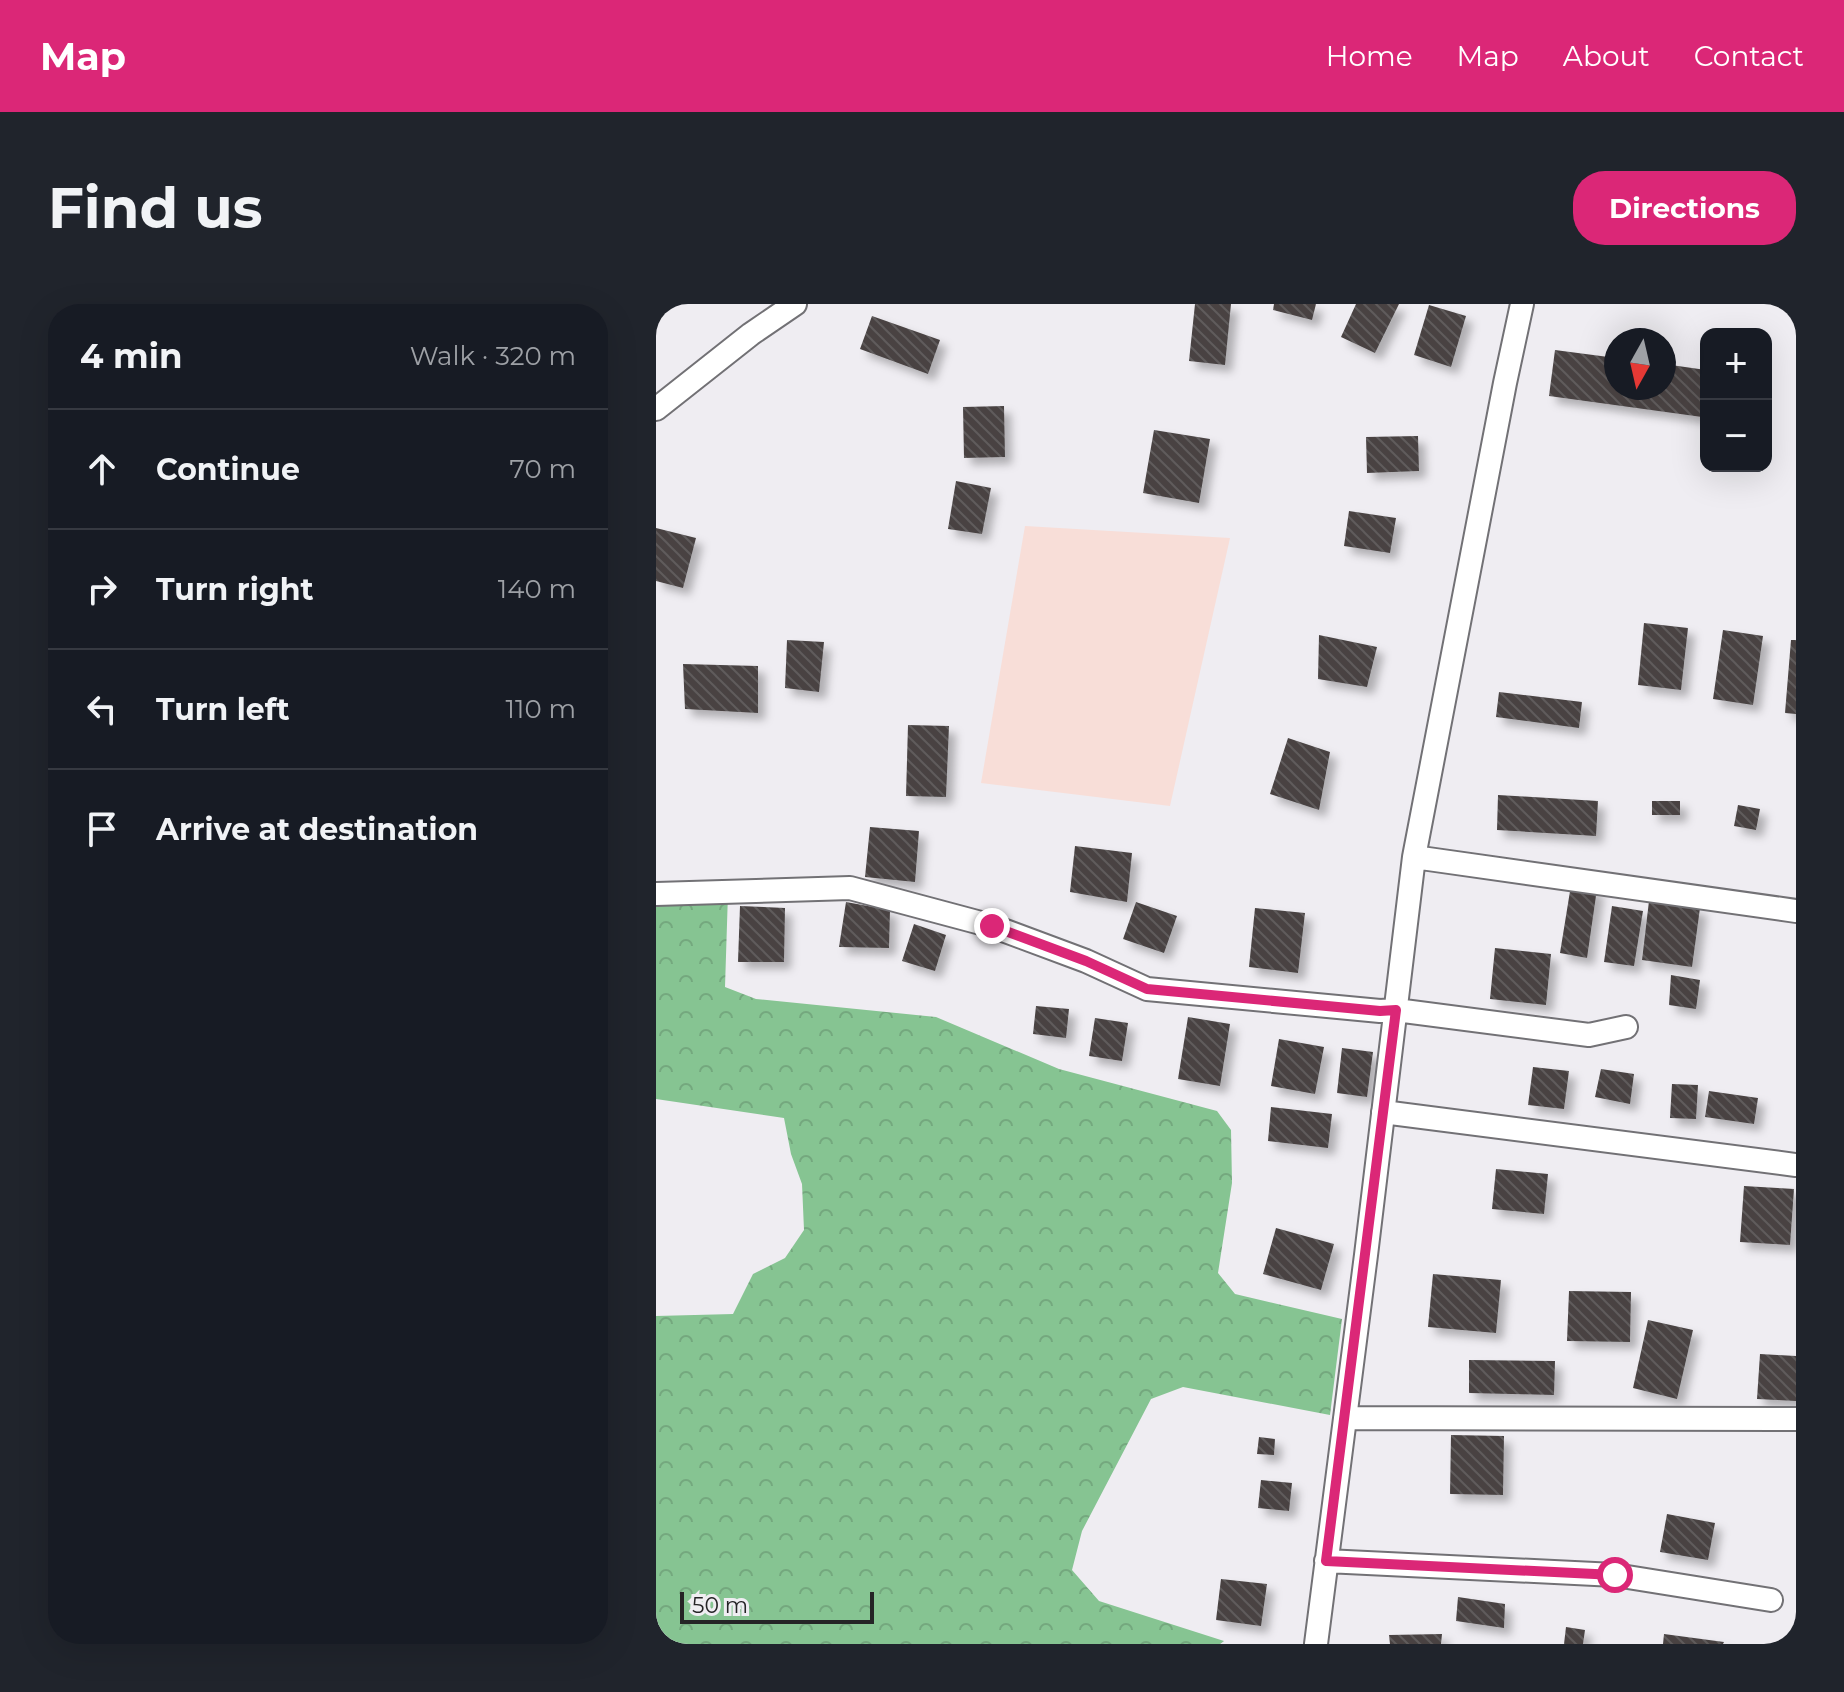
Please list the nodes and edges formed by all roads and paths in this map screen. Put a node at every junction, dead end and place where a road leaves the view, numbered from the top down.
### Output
1 (795, 304) edge
2 (1522, 304) edge
3 (656, 409) edge
4 (1414, 857) junction
5 (656, 894) edge
6 (1796, 911) edge
7 (1396, 1010) junction
8 (1626, 1027) dead end
9 (1383, 1112) junction
10 (1796, 1165) edge
11 (1345, 1418) junction
12 (1796, 1419) edge
13 (1326, 1561) junction
14 (1771, 1600) dead end
15 (1316, 1644) edge

1 - 3 street
2 - 4 street
4 - 6 street
4 - 7 street
5 - 7 street
7 - 8 street
7 - 9 street
9 - 10 street
9 - 11 street
11 - 12 street
11 - 13 street
13 - 14 street
13 - 15 street

